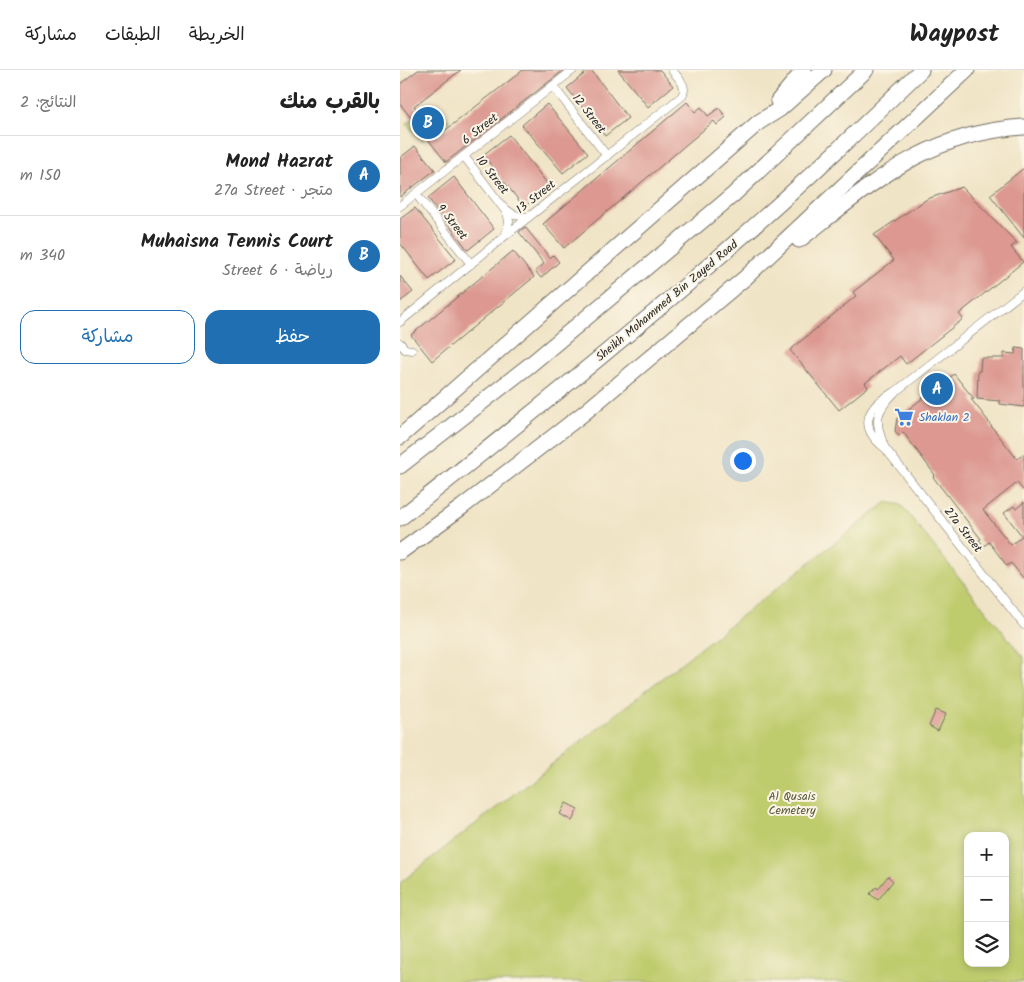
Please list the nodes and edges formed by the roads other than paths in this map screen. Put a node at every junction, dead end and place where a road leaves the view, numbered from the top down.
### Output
1 (573, 70) edge
2 (672, 70) edge
3 (804, 70) edge
4 (824, 70) edge
5 (866, 70) edge
6 (921, 70) edge
7 (967, 70) edge
8 (553, 86) junction
9 (760, 122) junction
10 (1024, 127) edge
11 (464, 156) junction
12 (607, 156) junction
13 (416, 194) junction
14 (400, 206) edge
15 (503, 207) junction
16 (528, 217) junction
17 (506, 235) junction
18 (471, 264) junction
19 (745, 278) junction
20 (1022, 295) edge
21 (400, 322) edge
22 (400, 344) edge
23 (412, 350) dead end
24 (400, 437) edge
25 (400, 466) edge
26 (462, 507) junction
27 (400, 518) edge
28 (400, 552) edge
29 (400, 563) edge
30 (1024, 625) edge

1 - 8 street, 6 Street
2 - 12 street, 13 Street
3 - 9 highway
4 - 9 highway
5 - 25 highway
6 - 27 highway, Sheikh Mohammed Bin Zayed Road
7 - 19 highway
8 - 11 street, 6 Street
8 - 12 street, 12 Street
9 - 24 highway
10 - 19 highway
11 - 13 street, 6 Street
11 - 15 street, 10 Street
12 - 16 street, 13 Street
13 - 14 street, 6 Street
13 - 18 street, 9 Street
15 - 16 street, 10 Street
15 - 17 street, 10 Street
16 - 17 street, 13 Street
17 - 18 street, 13 Street
18 - 21 street, 13 Street
19 - 26 highway
20 - 30 street, 27a Street
22 - 23 street
26 - 28 highway
26 - 29 highway

